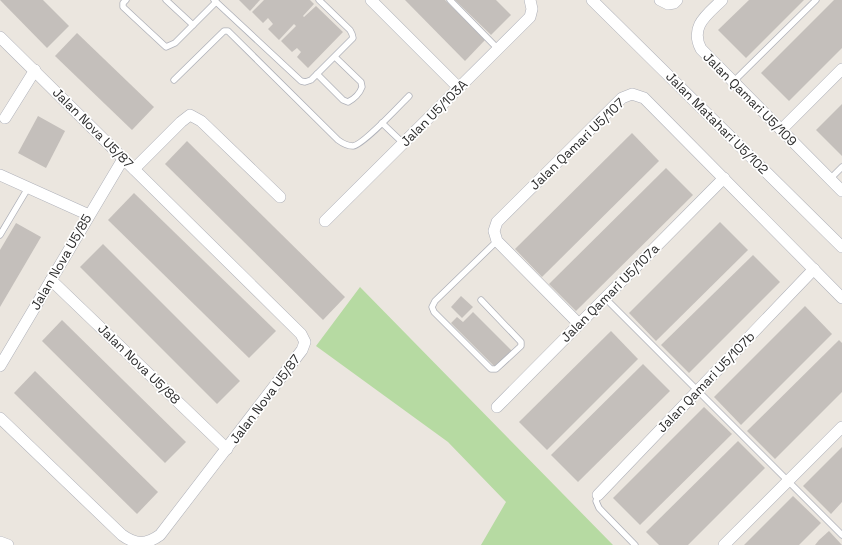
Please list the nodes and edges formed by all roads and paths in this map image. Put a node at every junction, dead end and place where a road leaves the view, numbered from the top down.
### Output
1 (126, 0) edge
2 (166, 0) edge
3 (319, 0) edge
4 (371, 0) edge
5 (450, 0) edge
6 (530, 0) edge
7 (592, 0) edge
8 (722, 0) edge
9 (816, 0) edge
10 (215, 1) edge
11 (193, 25) junction
12 (0, 37) edge
13 (498, 49) junction
14 (335, 57) junction
15 (35, 70) junction
16 (842, 70) edge
17 (316, 74) junction
18 (174, 80) dead end
19 (733, 82) junction
20 (459, 88) junction
21 (409, 96) dead end
22 (5, 118) dead end
23 (382, 123) junction
24 (782, 130) junction
25 (403, 143) junction
26 (123, 159) junction
27 (842, 167) edge
28 (134, 169) junction
29 (0, 175) edge
30 (724, 178) junction
31 (830, 179) junction
32 (28, 188) junction
33 (842, 191) edge
34 (280, 197) dead end
35 (89, 215) junction
36 (325, 221) dead end
37 (0, 235) edge
38 (497, 241) junction
39 (842, 247) edge
40 (814, 269) junction
41 (51, 280) junction
42 (605, 298) junction
43 (842, 298) edge
44 (481, 300) dead end
45 (579, 324) junction
46 (1, 361) edge
47 (698, 390) junction
48 (497, 407) dead end
49 (0, 418) edge
50 (842, 427) edge
51 (227, 449) junction
52 (788, 480) junction
53 (598, 495) joint
54 (842, 535) edge
55 (0, 542) edge
56 (8, 545) edge
57 (635, 545) edge
58 (724, 545) edge

1 - 11 lane
2 - 11 lane
3 - 14 lane
4 - 20 street
5 - 13 lane
6 - 13 street, Jalan U5/103A
7 - 39 street, Jalan Matahari U5/102
8 - 19 street, Jalan Qamari U5/109
9 - 19 lane
10 - 11 lane
10 - 17 lane
12 - 15 street, Jalan Nova U5/87
13 - 20 street, Jalan U5/103A
14 - 17 lane
14 - 17 lane
15 - 22 street
15 - 26 street, Jalan Nova U5/87
16 - 24 street
18 - 23 lane
19 - 24 street, Jalan Qamari U5/109
20 - 25 street, Jalan U5/103A
21 - 23 lane
23 - 25 lane
24 - 31 street, Jalan Qamari U5/109
25 - 36 street, Jalan U5/103A
26 - 28 street, Jalan Nova U5/87
26 - 35 street, Jalan Nova U5/85
27 - 31 lane
28 - 34 street
28 - 51 street, Jalan Nova U5/87
29 - 32 street
30 - 38 street, Jalan Qamari U5/107
30 - 40 street, Jalan Qamari U5/107
30 - 42 street, Jalan Qamari U5/107a
31 - 33 street, Jalan Qamari U5/109
32 - 35 street
32 - 37 lane
35 - 41 street, Jalan Nova U5/85
38 - 44 lane
38 - 45 street
40 - 43 street, Jalan Qamari U5/107
40 - 47 street, Jalan Qamari U5/107b
41 - 46 street, Jalan Nova U5/85
41 - 51 street, Jalan Nova U5/88
42 - 45 street, Jalan Qamari U5/107a
42 - 47 lane
45 - 48 street, Jalan Qamari U5/107a
47 - 52 lane
47 - 53 street, Jalan Qamari U5/107b
49 - 51 street, Jalan Nova U5/87
50 - 52 street
52 - 54 lane
52 - 58 street
53 - 57 lane
55 - 56 street

